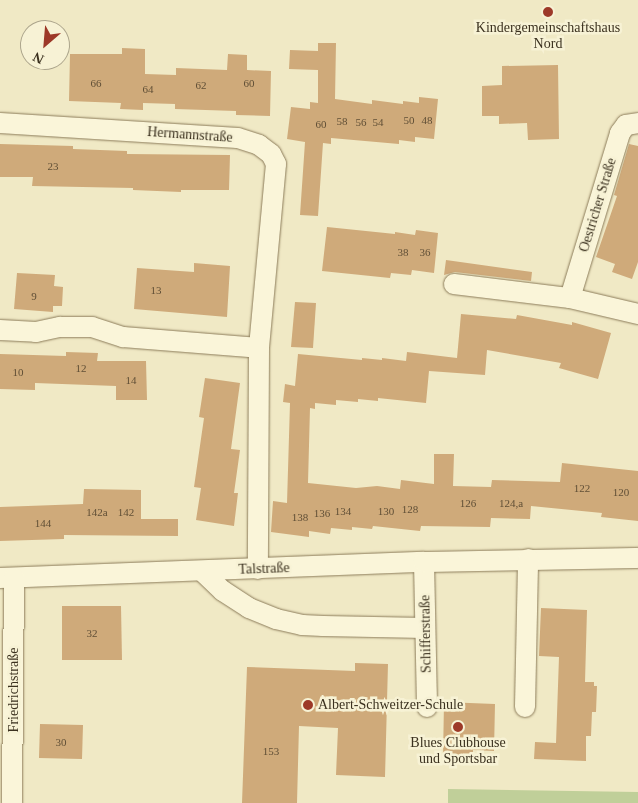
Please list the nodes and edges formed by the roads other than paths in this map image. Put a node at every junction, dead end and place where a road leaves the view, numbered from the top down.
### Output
1 (0, 123) edge
2 (638, 123) edge
3 (454, 284) dead end
4 (570, 298) junction
5 (638, 314) edge
6 (0, 330) edge
7 (258, 348) junction
8 (638, 558) edge
9 (528, 559) junction
10 (424, 562) junction
11 (258, 569) junction
12 (202, 571) junction
13 (7, 578) edge
14 (426, 628) junction
15 (427, 707) dead end
16 (525, 707) dead end
17 (7, 766) edge
18 (12, 803) edge

1 - 7 street, Hermannstraße
2 - 4 street, Oestricher Straße
3 - 4 street
4 - 5 street
6 - 7 street
7 - 11 street, Hermannstraße
8 - 9 street, Talstraße
9 - 10 street, Talstraße
9 - 16 street
10 - 11 street, Talstraße
10 - 14 street, Schifferstraße
11 - 12 street, Talstraße
12 - 13 street, Talstraße
12 - 14 street
13 - 17 street, Friedrichstraße
14 - 15 street, Schifferstraße
17 - 18 street, Friedrichstraße

